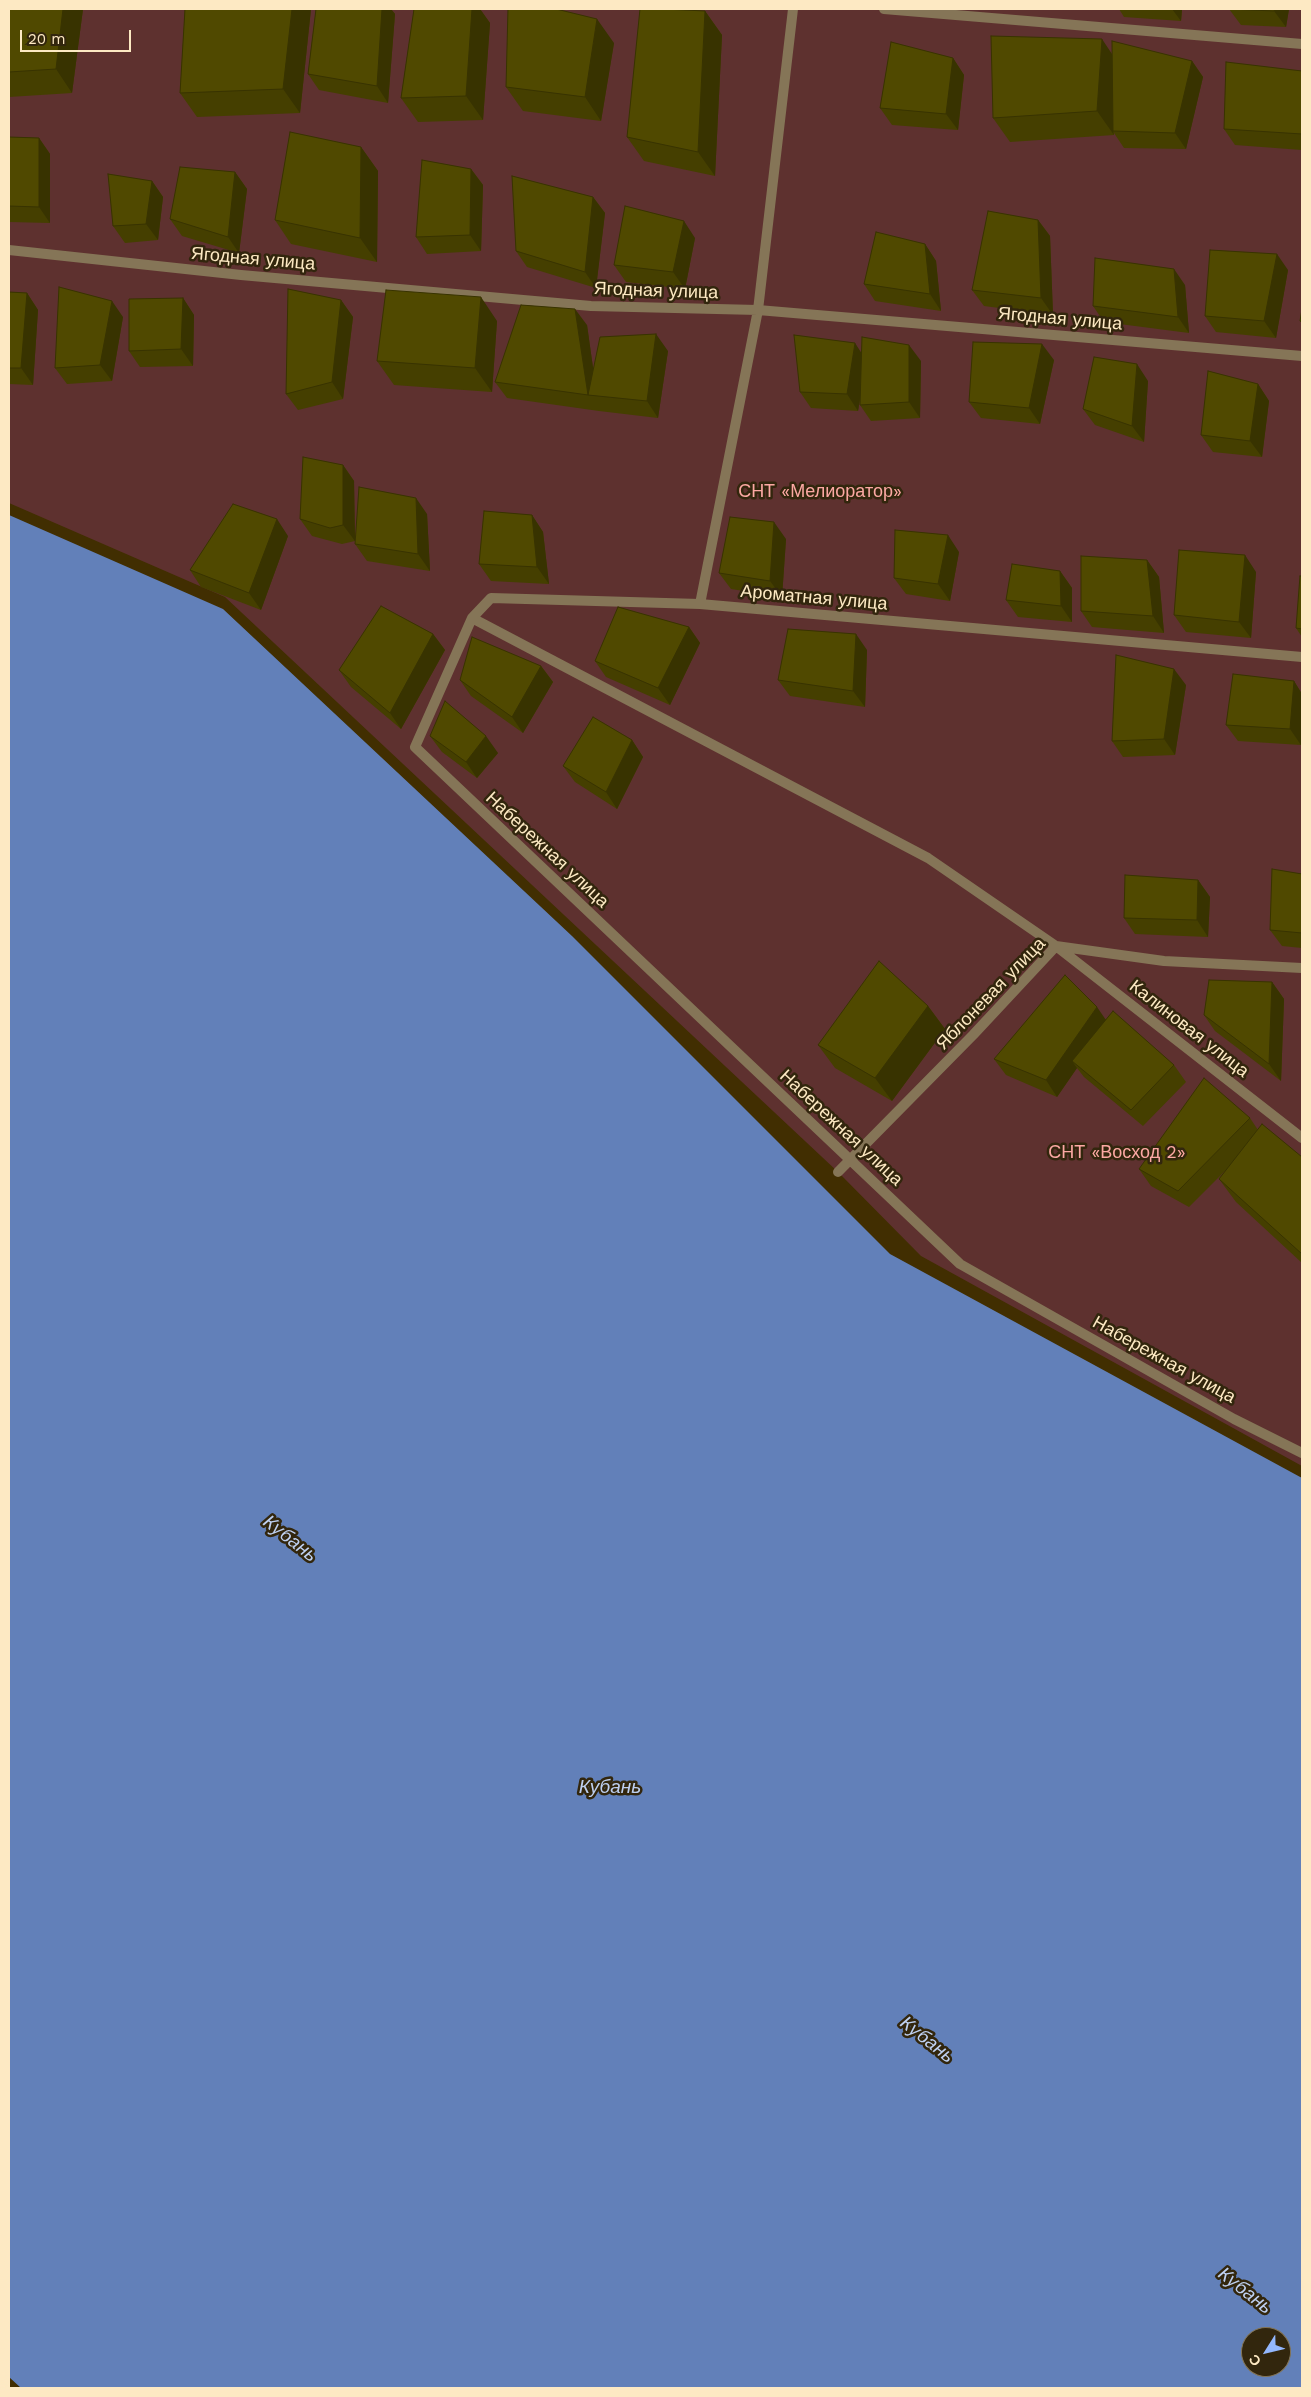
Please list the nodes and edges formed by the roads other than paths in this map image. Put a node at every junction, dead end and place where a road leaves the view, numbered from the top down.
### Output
1 (793, 9) edge
2 (884, 9) edge
3 (1302, 44) edge
4 (9, 250) edge
5 (758, 310) junction
6 (1302, 356) edge
7 (700, 604) junction
8 (472, 618) junction
9 (1302, 657) edge
10 (415, 747) joint
11 (1056, 946) junction
12 (1302, 968) edge
13 (1302, 1138) edge
14 (850, 1160) junction
15 (838, 1172) dead end
16 (1302, 1453) edge

1 - 5 street
2 - 3 street
4 - 5 street, Ягодная улица
5 - 6 street, Ягодная улица
5 - 7 street
7 - 8 street, Ароматная улица
7 - 9 street, Ароматная улица
8 - 10 street, Ароматная улица
8 - 11 street, Калиновая улица
10 - 14 street, Набережная улица
11 - 12 street, Яблоневая улица
11 - 13 street, Калиновая улица
11 - 14 street, Яблоневая улица
14 - 15 street, Яблоневая улица
14 - 16 street, Набережная улица

